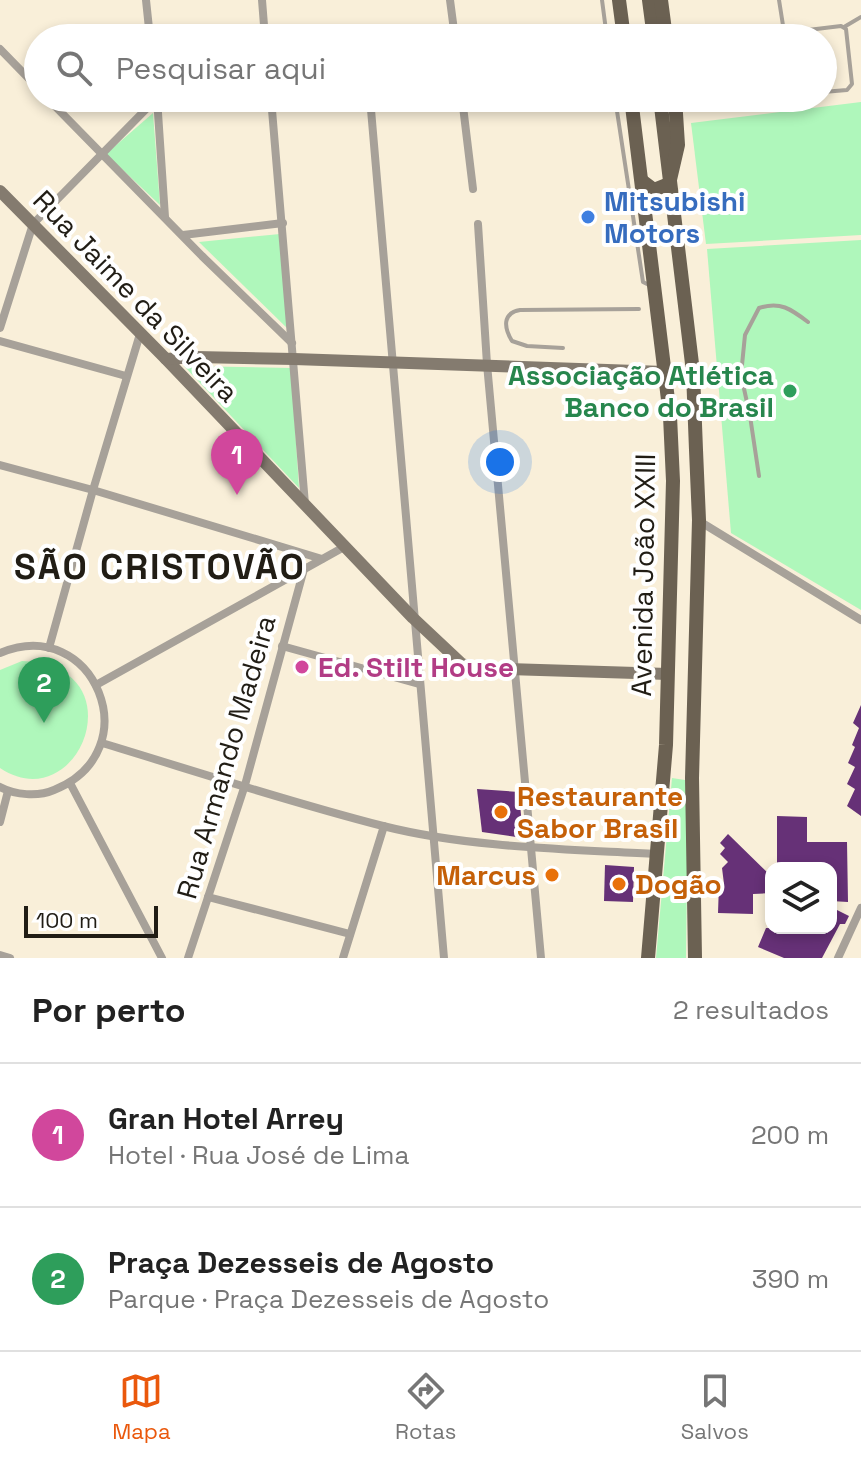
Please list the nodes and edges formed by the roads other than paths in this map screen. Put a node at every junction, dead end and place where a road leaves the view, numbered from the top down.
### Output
1 (146, 0) edge
2 (262, 0) edge
3 (450, 0) edge
4 (602, 0) edge
5 (619, 0) edge
6 (649, 0) edge
7 (661, 0) edge
8 (779, 0) edge
9 (861, 17) edge
10 (149, 24) edge
11 (264, 24) edge
12 (453, 24) edge
13 (605, 24) edge
14 (622, 24) edge
15 (652, 24) edge
16 (664, 24) edge
17 (783, 24) edge
18 (844, 27) junction
19 (837, 28) edge
20 (0, 49) edge
21 (24, 74) edge
22 (837, 91) edge
23 (60, 112) edge
24 (143, 112) edge
25 (158, 112) edge
26 (272, 112) edge
27 (371, 112) edge
28 (464, 112) edge
29 (619, 112) edge
30 (632, 112) edge
31 (661, 112) edge
32 (676, 112) edge
33 (101, 154) junction
34 (669, 184) junction
35 (638, 187) junction
36 (473, 189) dead end
37 (0, 191) edge
38 (640, 214) junction
39 (672, 215) junction
40 (165, 218) junction
41 (283, 223) junction
42 (33, 224) junction
43 (478, 224) dead end
44 (183, 235) junction
45 (639, 309) dead end
46 (808, 322) dead end
47 (0, 328) edge
48 (140, 334) junction
49 (0, 341) edge
50 (292, 343) junction
51 (563, 348) dead end
52 (166, 359) junction
53 (294, 359) junction
54 (395, 363) junction
55 (487, 364) junction
56 (664, 372) junction
57 (693, 372) junction
58 (741, 375) junction
59 (126, 376) junction
60 (0, 465) edge
61 (759, 476) dead end
62 (93, 490) junction
63 (305, 504) junction
64 (699, 520) junction
65 (344, 547) junction
66 (322, 559) junction
67 (304, 569) junction
68 (413, 618) junction
69 (861, 620) edge
70 (282, 646) junction
71 (49, 648) junction
72 (0, 653) edge
73 (516, 670) junction
74 (668, 674) junction
75 (419, 684) junction
76 (96, 685) junction
77 (102, 743) junction
78 (666, 745) junction
79 (693, 750) junction
80 (663, 774) junction
81 (692, 778) junction
82 (70, 783) junction
83 (245, 785) junction
84 (4, 789) edge
85 (0, 822) edge
86 (384, 826) junction
87 (433, 835) junction
88 (529, 846) junction
89 (656, 854) junction
90 (208, 897) junction
91 (861, 908) edge
92 (350, 934) junction
93 (0, 955) edge
94 (10, 958) edge
95 (162, 958) edge
96 (188, 958) edge
97 (343, 958) edge
98 (444, 958) edge
99 (541, 958) edge
100 (648, 958) edge
101 (695, 958) edge
102 (838, 958) edge

1 - 10 street
2 - 11 street
3 - 12 street
4 - 13 lane
5 - 14 main road
6 - 15 main road
7 - 16 main road
8 - 17 lane
9 - 18 lane
18 - 19 lane
18 - 22 lane
20 - 21 street
23 - 33 street
24 - 33 street
25 - 40 street
26 - 41 street
27 - 54 street
28 - 36 street
29 - 35 lane
30 - 35 main road, Avenida João XXIII
31 - 34 main road, Avenida João XXIII
32 - 34 main road
33 - 40 street
33 - 42 street
34 - 35 main road
34 - 39 main road, Avenida João XXIII
35 - 38 main road, Avenida João XXIII
37 - 42 street, Rua Jaime da Silveira
38 - 39 main road
38 - 56 main road, Avenida João XXIII
39 - 57 main road, Avenida João XXIII
40 - 44 street
41 - 44 street
41 - 50 street
42 - 47 street
42 - 48 street, Rua Jaime da Silveira
43 - 55 street
44 - 50 street
45 - 51 lane
46 - 58 lane
48 - 52 street, Rua Jaime da Silveira
48 - 59 street
49 - 59 street
50 - 53 street
52 - 53 street
52 - 63 street, Rua Jaime da Silveira
53 - 54 street
53 - 63 street
54 - 55 street
54 - 68 street
55 - 56 street
55 - 73 street
56 - 74 main road, Avenida João XXIII
57 - 58 lane
57 - 64 main road, Avenida João XXIII
58 - 61 lane
59 - 62 street
60 - 62 street
62 - 66 street
62 - 71 street
63 - 65 street, Rua Jaime da Silveira
64 - 69 street
64 - 79 main road, Avenida João XXIII
65 - 66 street
65 - 68 street, Rua Jaime da Silveira
66 - 67 street
67 - 70 street, Rua Armando Madeira
67 - 76 street
68 - 73 street, Rua Jaime da Silveira
68 - 75 street
70 - 75 street
70 - 83 street, Rua Armando Madeira
71 - 72 street
71 - 76 street
73 - 74 street, Rua Jaime da Silveira
73 - 88 street
74 - 78 main road, Avenida João XXIII
75 - 87 street
76 - 77 street
77 - 82 street
77 - 83 street
78 - 79 main road
78 - 80 main road, Avenida João XXIII
79 - 81 main road, Avenida João XXIII
80 - 81 main road
80 - 89 main road, Avenida João XXIII
81 - 101 main road, Avenida João XXIII
82 - 84 street
82 - 95 street
83 - 86 street
83 - 90 street, Rua Armando Madeira
84 - 85 street
86 - 87 street
86 - 92 street
87 - 88 street
87 - 98 street
88 - 89 street
88 - 99 street
89 - 100 main road, Avenida João XXIII
90 - 92 street
90 - 96 street, Rua Armando Madeira
91 - 102 street
92 - 97 street
93 - 94 street

